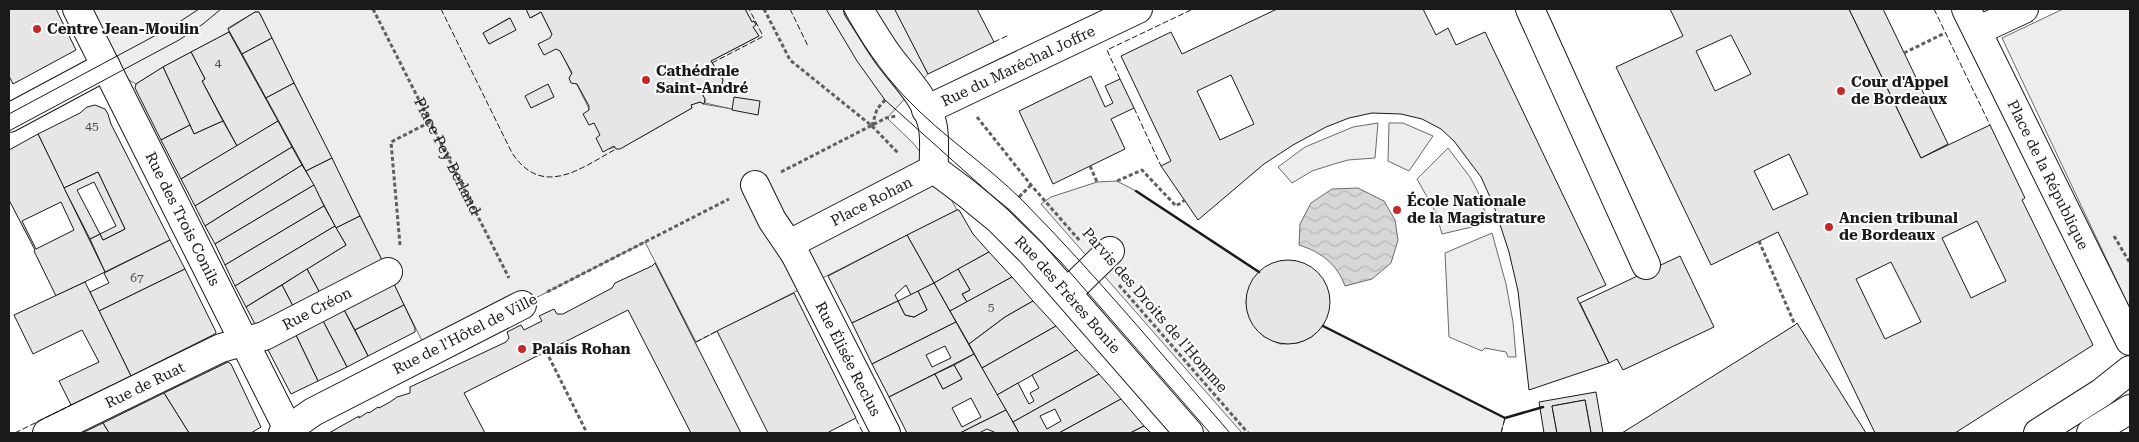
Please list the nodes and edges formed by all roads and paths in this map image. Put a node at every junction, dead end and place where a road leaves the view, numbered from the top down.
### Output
1 (77, 9) edge
2 (373, 9) edge
3 (764, 9) edge
4 (858, 9) edge
5 (1138, 9) edge
6 (1530, 9) edge
7 (2024, 9) edge
8 (1971, 20) edge
9 (1945, 32) dead end
10 (1904, 53) dead end
11 (106, 66) junction
12 (964, 91) junction
13 (926, 110) junction
14 (9, 118) edge
15 (430, 122) junction
16 (1090, 166) dead end
17 (926, 173) junction
18 (1097, 182) dead end
19 (1117, 182) dead end
20 (755, 185) dead end
21 (1031, 185) junction
22 (1185, 200) dead end
23 (999, 220) junction
24 (661, 234) dead end
25 (1759, 241) dead end
26 (795, 254) junction
27 (1104, 256) junction
28 (1646, 265) dead end
29 (388, 272) joint
30 (1068, 292) junction
31 (522, 305) junction
32 (1795, 325) dead end
33 (2130, 340) edge
34 (244, 342) junction
35 (546, 352) dead end
36 (2130, 370) edge
37 (2130, 409) edge
38 (287, 432) edge
39 (47, 433) edge
40 (587, 433) edge
41 (886, 433) edge
42 (1189, 433) edge
43 (1248, 433) edge
44 (2038, 433) edge
45 (2092, 433) edge

1 - 11 street, Rue des Trois Conils
2 - 15 path, Place Pey Berland
3 - 17 path
4 - 13 street
5 - 12 street, Rue du Maréchal Joffre
6 - 28 street
7 - 8 street
8 - 33 street, Place de la République
9 - 10 path
11 - 14 street
11 - 34 street, Rue des Trois Conils
12 - 13 street, Rue du Maréchal Joffre
12 - 21 path, Parvis des Droits de l'Homme
13 - 17 street
15 - 29 path
15 - 31 path, Place Pey Berland
16 - 18 path
17 - 23 street, Rue des Frères Bonie
17 - 26 street, Place Rohan
19 - 22 path
20 - 26 street
21 - 23 path
21 - 27 path, Parvis des Droits de l'Homme
23 - 30 street, Rue des Frères Bonie
24 - 31 path, Rue de l'Hôtel de Ville
25 - 32 path
26 - 41 street, Rue Élisée Reclus
27 - 30 street
27 - 43 path, Parvis des Droits de l'Homme
29 - 34 street, Rue Créon
30 - 42 street, Rue des Frères Bonie
31 - 38 street, Rue de l'Hôtel de Ville
34 - 38 street, Rue des Trois Conils
34 - 39 street, Rue de Ruat
35 - 40 path
36 - 44 street
37 - 45 street

